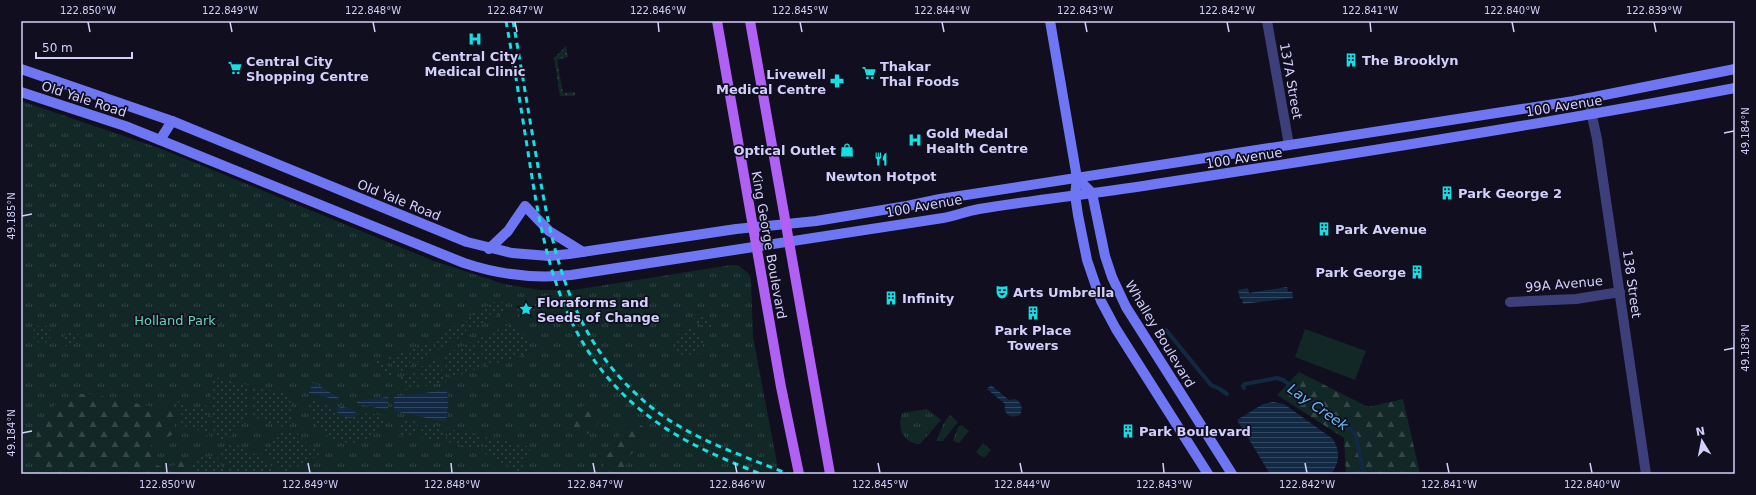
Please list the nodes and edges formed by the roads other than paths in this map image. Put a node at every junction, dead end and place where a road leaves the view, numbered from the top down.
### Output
1 (717, 21) edge
2 (750, 21) edge
3 (1050, 21) edge
4 (1267, 21) edge
5 (21, 69) edge
6 (1735, 69) edge
7 (1735, 88) edge
8 (21, 92) edge
9 (1588, 98) junction
10 (1592, 114) junction
11 (172, 122) junction
12 (160, 140) junction
13 (1289, 145) junction
14 (1077, 178) junction
15 (1092, 193) junction
16 (1075, 195) junction
17 (785, 224) junction
18 (753, 227) junction
19 (788, 241) junction
20 (756, 246) junction
21 (489, 249) junction
22 (583, 252) junction
23 (1620, 292) junction
24 (1510, 302) dead end
25 (799, 474) edge
26 (830, 474) edge
27 (1208, 474) edge
28 (1232, 474) edge
29 (1646, 474) edge

1 - 18 main road, King George Boulevard
2 - 17 main road, King George Boulevard
3 - 14 main road
4 - 13 street, 137A Street
5 - 11 main road, Old Yale Road
6 - 9 main road, 100 Avenue
7 - 10 main road, 100 Avenue
8 - 12 main road, Old Yale Road
9 - 10 street, 138 Street
9 - 13 main road, 100 Avenue
10 - 15 main road, 100 Avenue
10 - 23 street, 138 Street
11 - 12 main road
11 - 21 main road, Old Yale Road
12 - 20 main road, Old Yale Road
13 - 14 main road, 100 Avenue
14 - 15 main road
14 - 16 main road
14 - 17 main road, 100 Avenue
15 - 16 main road, 100 Avenue
15 - 28 main road, Whalley Boulevard
16 - 19 main road, 100 Avenue
16 - 27 main road
17 - 18 main road, Old Yale Road
17 - 19 main road, King George Boulevard
18 - 20 main road, King George Boulevard
18 - 22 main road, Old Yale Road
19 - 20 main road, 100 Avenue
19 - 26 main road, King George Boulevard
20 - 25 main road, King George Boulevard
21 - 22 main road, Old Yale Road
21 - 22 main road
23 - 24 street, 99A Avenue
23 - 29 street, 138 Street

